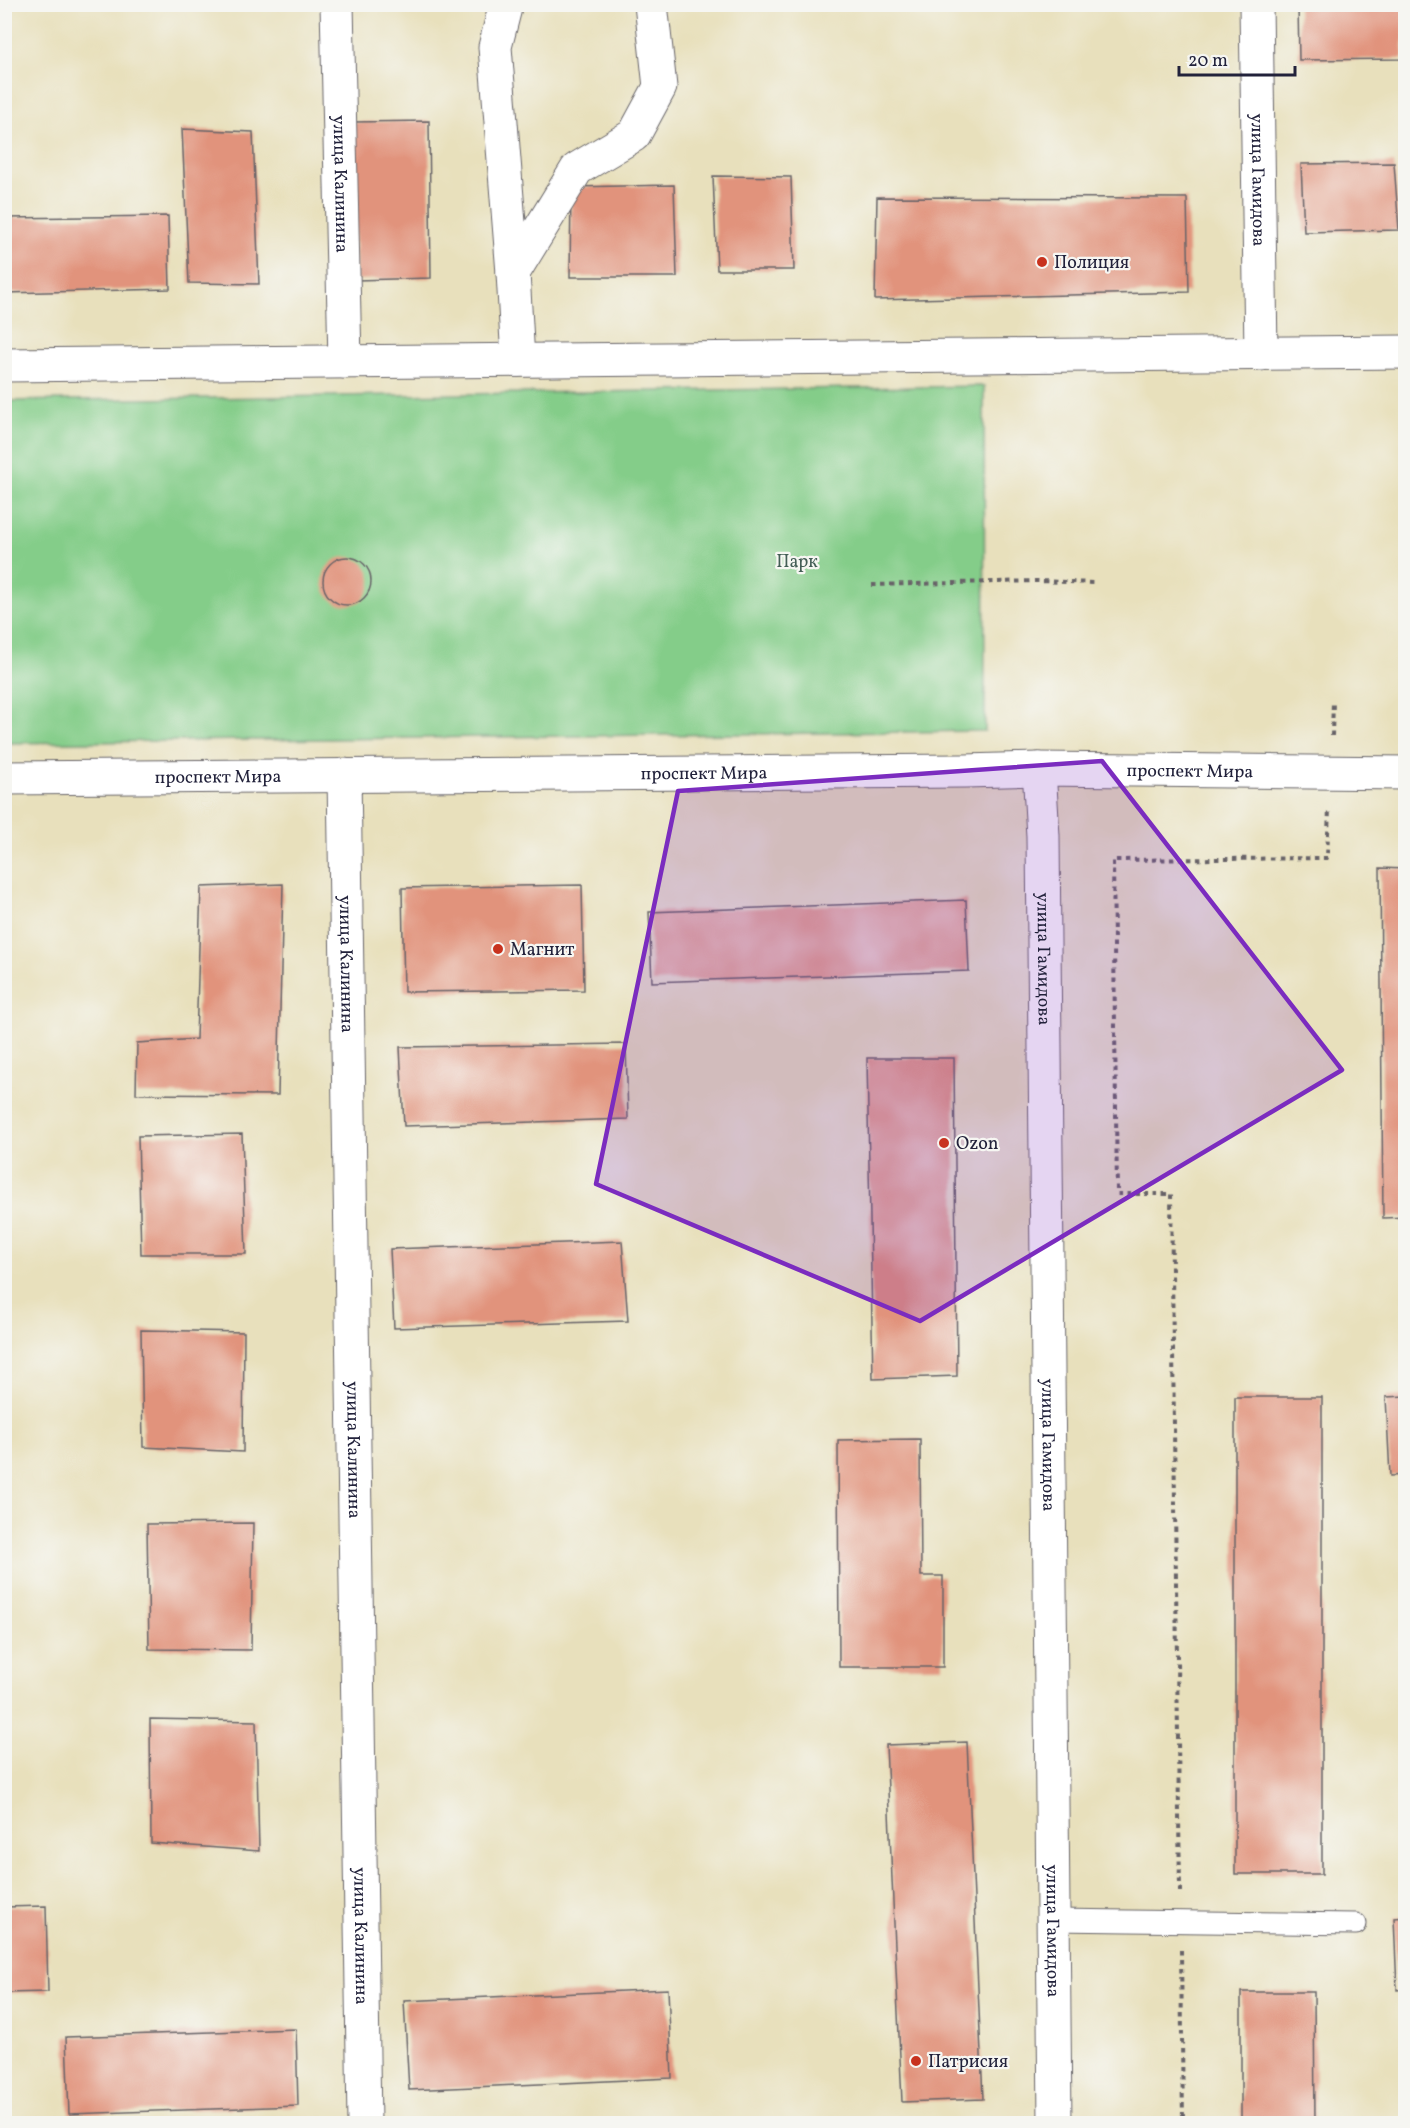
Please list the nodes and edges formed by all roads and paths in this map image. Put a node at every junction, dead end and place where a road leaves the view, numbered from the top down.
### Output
1 (337, 4) edge
2 (506, 4) edge
3 (651, 4) edge
4 (1256, 4) edge
5 (513, 273) junction
6 (1406, 352) edge
7 (1261, 354) junction
8 (518, 360) junction
9 (345, 362) junction
10 (4, 365) edge
11 (1096, 583) dead end
12 (872, 585) dead end
13 (1039, 769) junction
14 (1406, 773) edge
15 (344, 775) junction
16 (4, 778) edge
17 (1327, 858) dead end
18 (1054, 1920) junction
19 (1180, 1923) junction
20 (1356, 1924) dead end
21 (364, 2124) edge
22 (1055, 2124) edge
23 (1183, 2124) edge

1 - 9 street, улица Калинина
2 - 5 street
3 - 5 street
4 - 7 street, улица Гамидова
5 - 8 street
6 - 7 street
7 - 8 street
8 - 9 street
9 - 10 street
11 - 12 path
13 - 14 street, проспект Мира
13 - 15 street, проспект Мира
13 - 18 street, улица Гамидова
15 - 16 street, проспект Мира
15 - 21 street, улица Калинина
17 - 19 path
18 - 19 lane
18 - 22 street, улица Гамидова
19 - 20 lane
19 - 23 path

